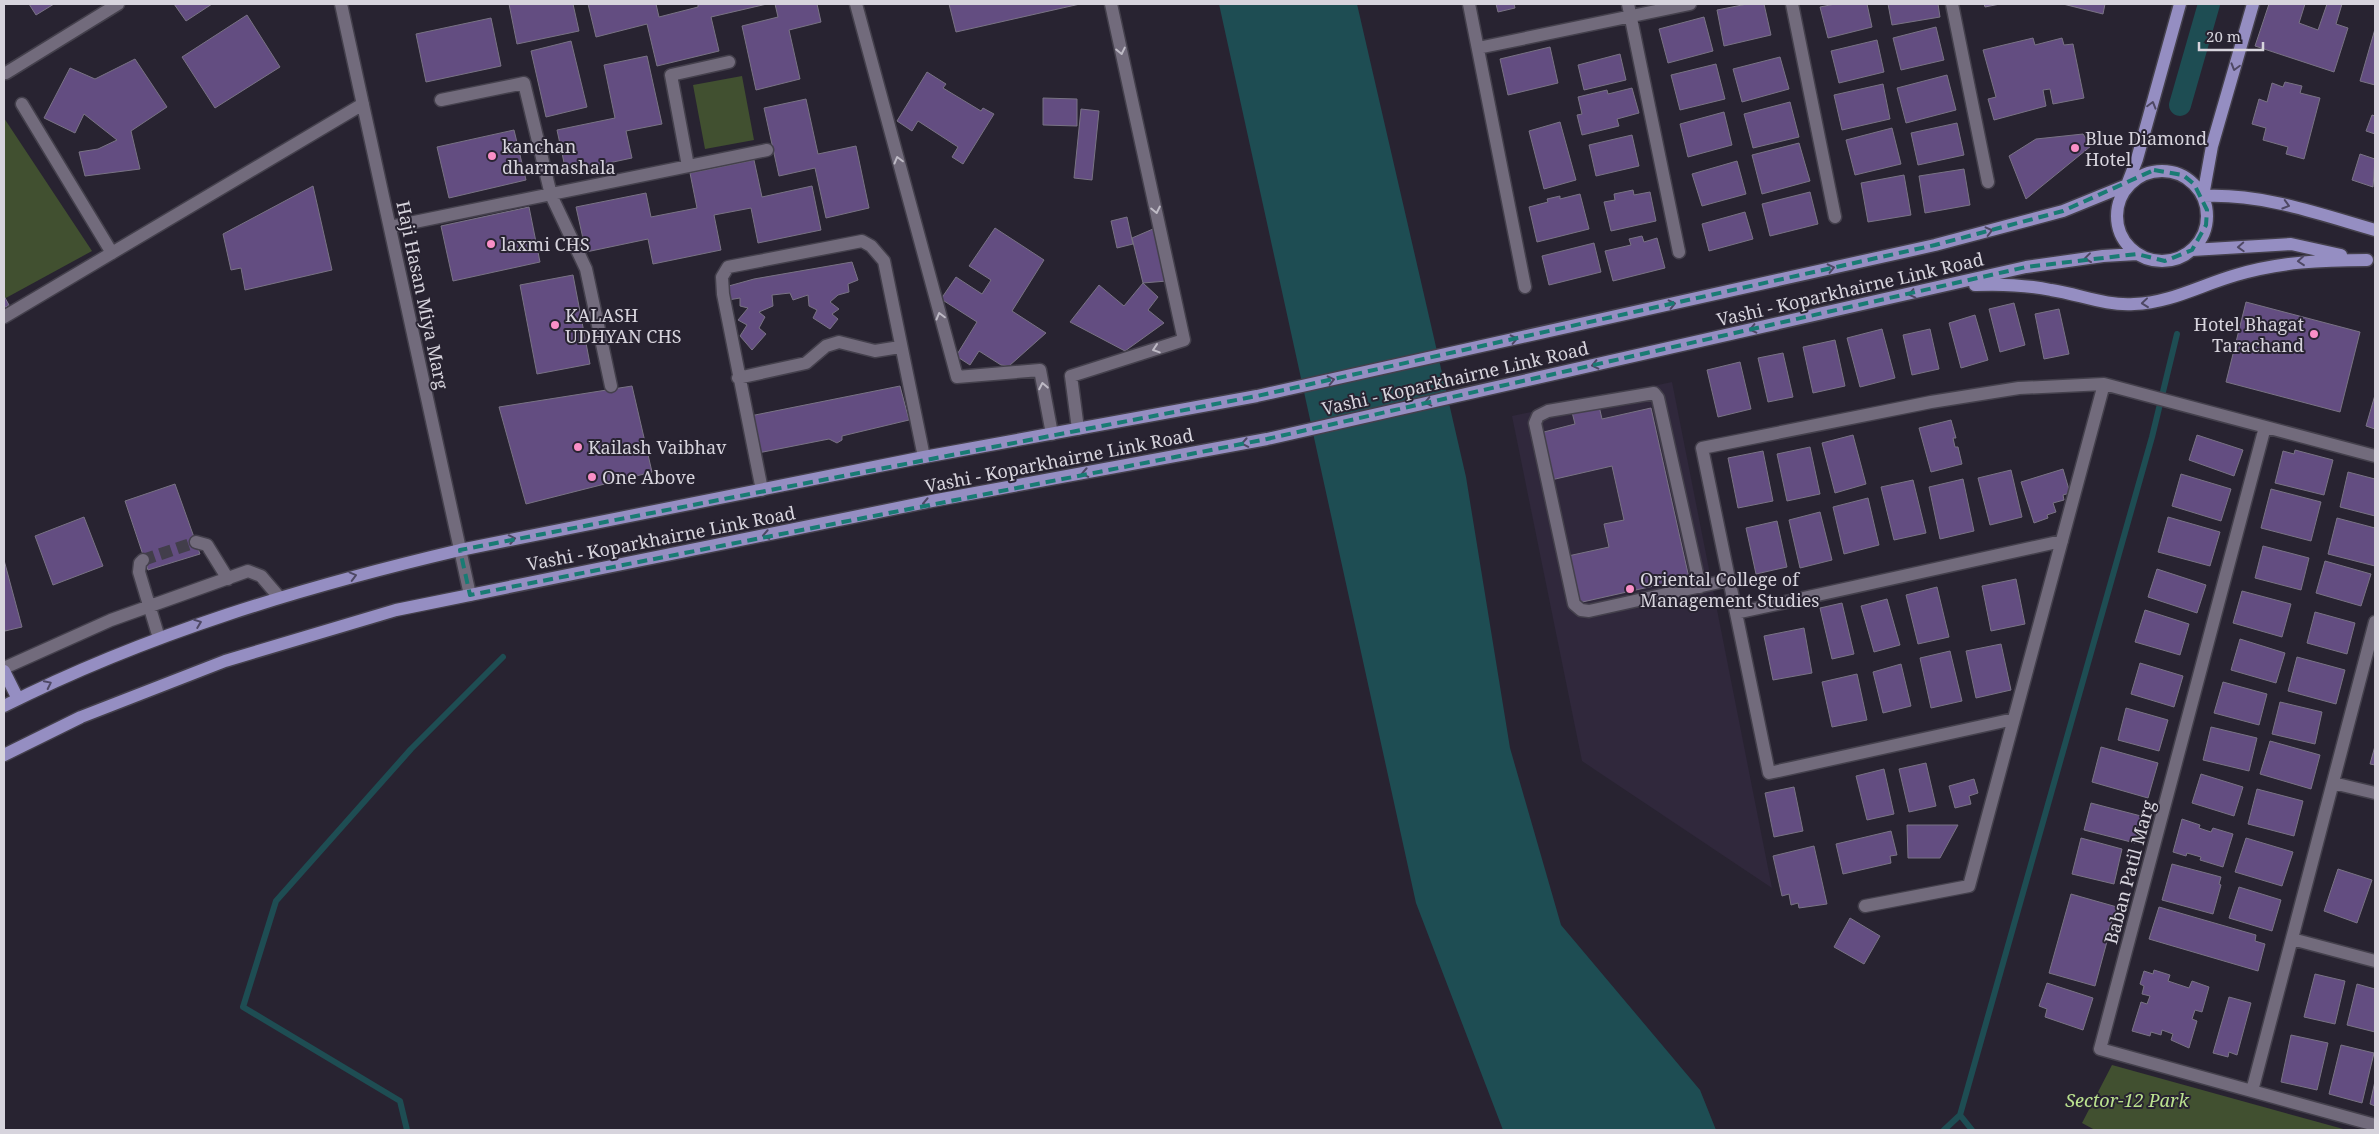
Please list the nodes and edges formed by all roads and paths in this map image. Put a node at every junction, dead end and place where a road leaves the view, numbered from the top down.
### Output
1 (118, 4) edge
2 (341, 4) edge
3 (856, 4) edge
4 (1111, 4) edge
5 (1469, 4) edge
6 (1690, 4) edge
7 (1792, 4) edge
8 (1952, 4) edge
9 (2180, 4) edge
10 (2253, 4) edge
11 (1629, 10) edge
12 (1478, 48) junction
13 (729, 62) dead end
14 (6, 73) dead end
15 (441, 100) dead end
16 (22, 104) dead end
17 (363, 104) junction
18 (767, 150) dead end
19 (688, 166) junction
20 (1988, 182) dead end
21 (2127, 185) junction
22 (551, 195) junction
23 (2203, 196) junction
24 (1835, 216) dead end
25 (390, 227) junction
26 (2375, 230) edge
27 (2192, 250) junction
28 (1679, 252) dead end
29 (112, 253) junction
30 (2137, 254) junction
31 (2371, 262) edge
32 (1944, 286) junction
33 (1525, 287) dead end
34 (4, 317) edge
35 (900, 347) junction
36 (738, 378) junction
37 (2104, 384) junction
38 (611, 386) dead end
39 (2265, 427) junction
40 (1078, 429) junction
41 (1052, 434) junction
42 (2375, 456) edge
43 (924, 457) junction
44 (762, 490) junction
45 (2062, 541) junction
46 (196, 542) dead end
47 (460, 550) junction
48 (143, 560) dead end
49 (228, 578) junction
50 (1729, 580) junction
51 (1700, 586) junction
52 (470, 595) junction
53 (279, 597) junction
54 (149, 606) junction
55 (1736, 612) junction
56 (2375, 626) edge
57 (159, 638) junction
58 (4, 670) edge
59 (18, 699) junction
60 (4, 706) edge
61 (2014, 719) junction
62 (4, 756) edge
63 (2333, 783) junction
64 (2375, 793) edge
65 (1865, 906) dead end
66 (2292, 939) junction
67 (2375, 961) edge
68 (2252, 1091) junction
69 (2375, 1125) edge

1 - 14 street
2 - 17 street, Haji Hasan Miya Marg
41 -> 3 street
4 -> 40 street
5 - 12 street
6 - 11 street
7 - 24 street
8 - 20 street
21 -> 9 main road
10 -> 23 main road
11 - 12 street
11 - 28 street
12 - 33 street
13 - 19 street
15 - 22 street
16 - 29 street
17 - 25 street, Haji Hasan Miya Marg
17 - 29 street
18 - 19 street
19 - 22 street
21 - 23 main road
21 - 30 main road
40 -> 21 main road, Vashi - Koparkhairne Link Road
22 - 25 street
22 - 38 street
23 -> 26 main road
23 - 27 main road
25 - 47 street, Haji Hasan Miya Marg
27 - 30 main road
31 -> 27 main road
29 - 34 street
30 -> 32 main road, Vashi - Koparkhairne Link Road
31 -> 32 main road
32 -> 52 main road, Vashi - Koparkhairne Link Road
35 - 36 street
35 - 36 street
35 - 43 street
36 - 44 street
37 - 39 street
37 - 45 street
37 - 50 street
39 - 42 street
39 - 68 street, Baban Patil Marg
40 - 41 main road, Vashi - Koparkhairne Link Road
41 - 43 main road, Vashi - Koparkhairne Link Road
43 - 44 main road, Vashi - Koparkhairne Link Road
47 -> 44 main road, Vashi - Koparkhairne Link Road
45 - 55 street
45 - 61 street
46 - 49 street
47 - 52 street, Haji Hasan Miya Marg
53 -> 47 main road, Vashi - Koparkhairne Link Road
48 - 54 street
49 - 53 street
49 - 54 street
50 - 51 street
50 - 55 street
51 - 51 street
52 - 62 main road, Vashi - Koparkhairne Link Road
57 -> 53 main road, Vashi - Koparkhairne Link Road
54 - 57 street
54 - 58 street
55 - 61 street
56 - 63 street
59 -> 57 main road, Vashi - Koparkhairne Link Road
58 - 59 main road
59 - 60 main road, Vashi - Koparkhairne Link Road
61 - 65 street
63 - 64 street
63 - 66 street
66 - 67 street
66 - 68 street
68 - 69 street, Baban Patil Marg

